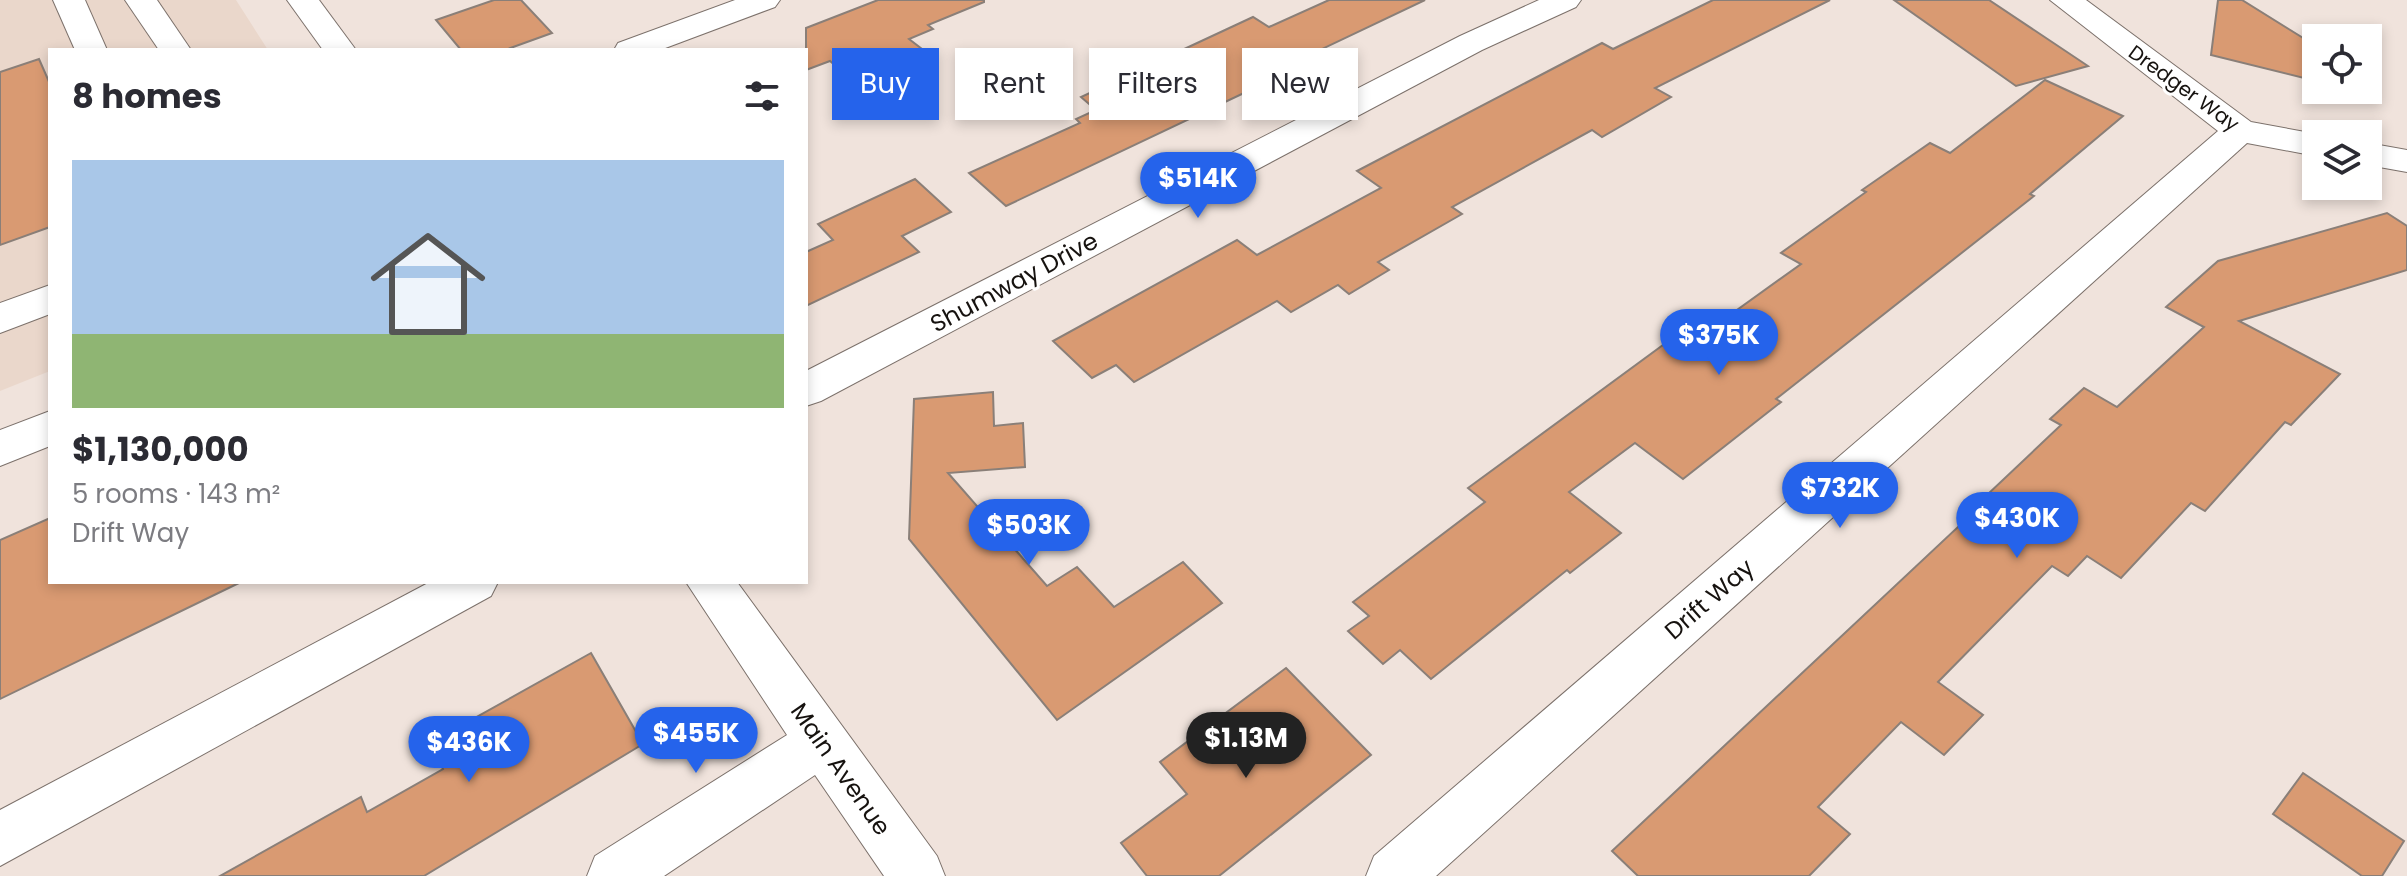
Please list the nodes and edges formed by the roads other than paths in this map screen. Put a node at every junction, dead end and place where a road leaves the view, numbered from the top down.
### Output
1 (69, 0) edge
2 (141, 0) edge
3 (303, 0) edge
4 (764, 0) edge
5 (1565, 0) edge
6 (2066, 0) edge
7 (90, 48) edge
8 (174, 48) edge
9 (339, 48) edge
10 (635, 48) edge
11 (2240, 131) junction
12 (2302, 142) edge
13 (2382, 157) edge
14 (2407, 161) edge
15 (48, 300) edge
16 (0, 319) edge
17 (808, 389) edge
18 (48, 428) edge
19 (0, 449) edge
20 (470, 584) edge
21 (711, 584) edge
22 (821, 742) junction
23 (0, 839) edge
24 (615, 876) edge
25 (917, 876) edge
26 (1394, 876) edge

1 - 7 street
2 - 8 street
3 - 9 street
4 - 10 street
5 - 17 street, Shumway Drive
6 - 11 street, Dredger Way
11 - 12 street, Dredger Way
11 - 26 street, Drift Way
13 - 14 street
15 - 16 street
18 - 19 street
20 - 23 street
21 - 22 street, Main Avenue
22 - 24 street
22 - 25 street, Main Avenue

